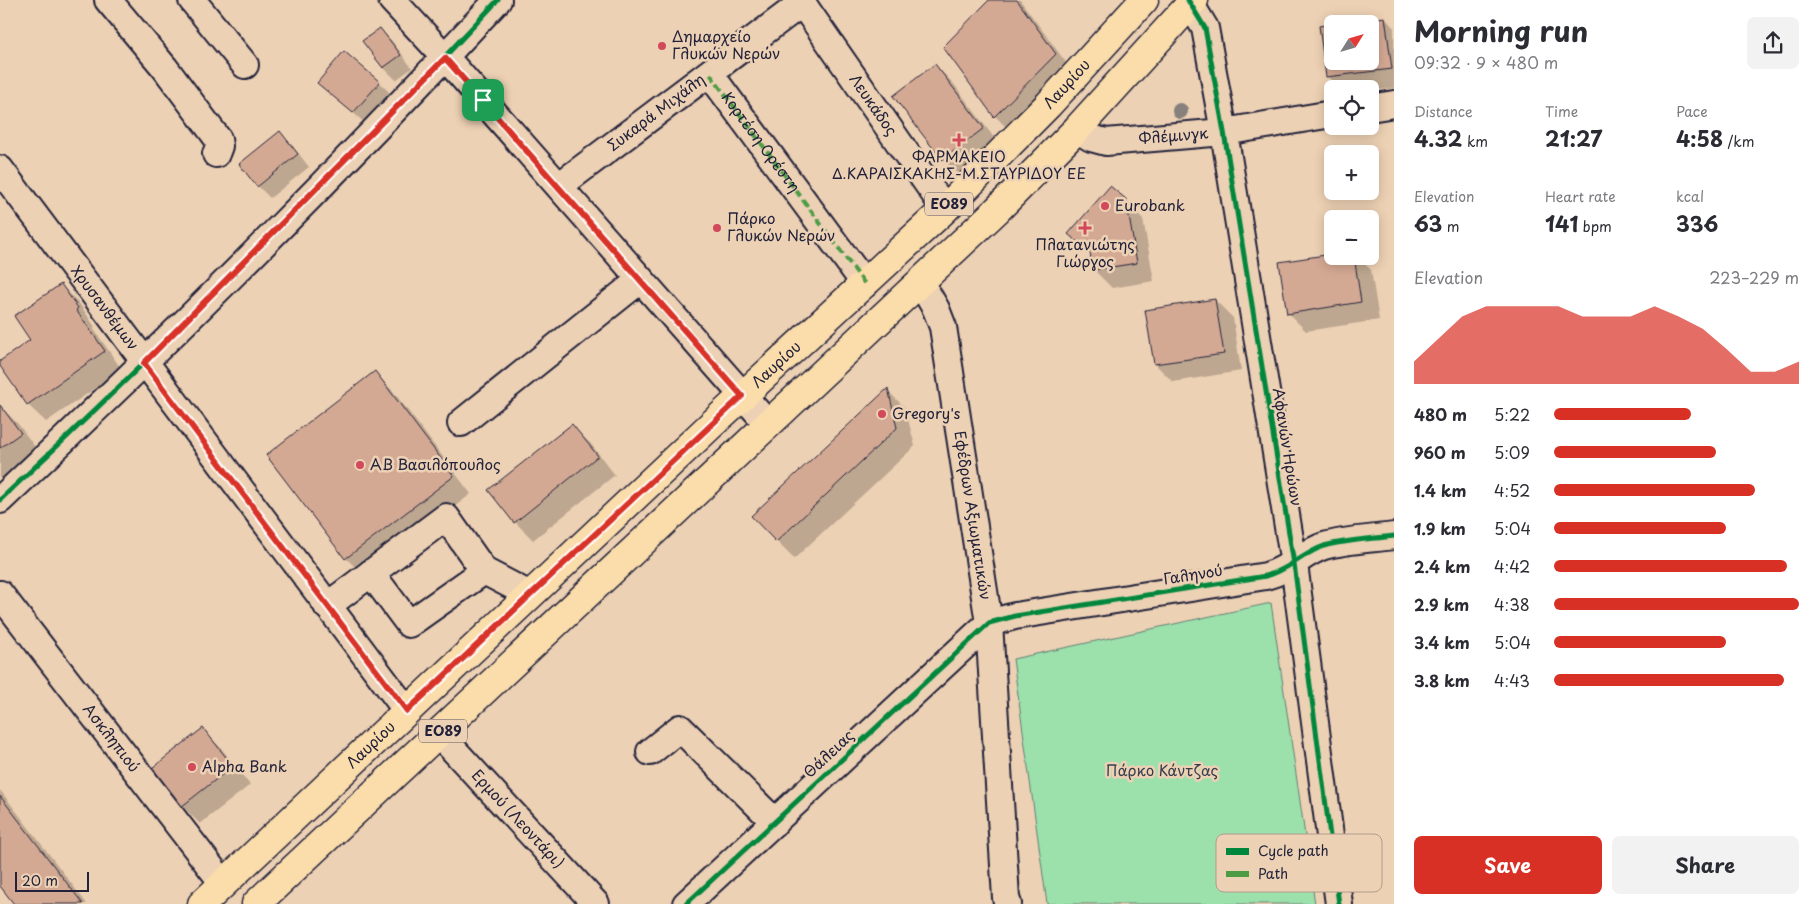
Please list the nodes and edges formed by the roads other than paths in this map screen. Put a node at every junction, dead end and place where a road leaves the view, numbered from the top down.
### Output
1 (108, 0) edge
2 (192, 0) edge
3 (392, 0) edge
4 (498, 0) edge
5 (1144, 0) edge
6 (1191, 1) edge
7 (801, 2) edge
8 (445, 58) junction
9 (245, 65) dead end
10 (710, 74) junction
11 (1394, 104) edge
12 (1379, 106) edge
13 (1324, 115) edge
14 (1077, 129) junction
15 (1224, 132) junction
16 (216, 154) dead end
17 (0, 169) edge
18 (558, 186) junction
19 (945, 209) junction
20 (640, 280) junction
21 (921, 283) junction
22 (865, 284) junction
23 (144, 363) junction
24 (742, 396) junction
25 (461, 424) dead end
26 (768, 424) junction
27 (0, 500) edge
28 (1394, 536) edge
29 (1294, 564) junction
30 (484, 572) junction
31 (371, 573) junction
32 (0, 594) edge
33 (530, 595) junction
34 (327, 606) junction
35 (989, 623) junction
36 (407, 711) junction
37 (439, 734) junction
38 (650, 752) dead end
39 (775, 822) junction
40 (1330, 834) edge
41 (223, 883) junction
42 (202, 904) edge
43 (256, 904) edge
44 (596, 904) edge
45 (686, 904) edge
46 (1008, 904) edge

1 - 16 street
2 - 9 street
3 - 8 street
4 - 8 street
5 - 19 main road, Λαυρίου / ΕΟ89
6 - 14 main road, ΕΟ89
6 - 15 street, Αφανών Ηρώων
7 - 10 street, Συκαρά Μιχάλη
7 - 19 street, Λευκάδος
8 - 18 street
8 - 23 street
10 - 18 street, Συκαρά Μιχάλη
10 - 22 street, Κορτέση Ορέστη
11 - 12 street
13 - 15 street, Φλέμινγκ
14 - 15 street, Φλέμινγκ
14 - 21 main road, ΕΟ89
15 - 29 street, Αφανών Ηρώων
17 - 23 street, Χρυσανθέμων
18 - 20 street
19 - 22 main road, Λαυρίου / ΕΟ89
20 - 24 street
20 - 25 street
21 - 26 main road, ΕΟ89
21 - 35 street, Εφέδρων Αξιωματικών
22 - 24 main road, Λαυρίου / ΕΟ89
23 - 27 street
23 - 34 street, Χρυσανθέμων
24 - 26 street
24 - 33 main road, Λαυρίου / ΕΟ89
26 - 37 main road, ΕΟ89
28 - 29 street, Γαληνού
29 - 35 street, Γαληνού
29 - 40 street, Αφανών Ηρώων
30 - 31 street
30 - 31 street
30 - 33 street
31 - 34 street
32 - 41 street, Ασκληπιού
33 - 36 main road, Λαυρίου / ΕΟ89
34 - 36 street, Χρυσανθέμων
35 - 39 street, Θάλειας
35 - 46 street, Εφέδρων Αξιωματικών
36 - 41 main road, Λαυρίου / ΕΟ89
37 - 43 main road, ΕΟ89
37 - 44 street, Ερμού (Λεοντάρι)
38 - 39 street
39 - 45 street, Θάλειας
41 - 42 main road, Λαυρίου / ΕΟ89

